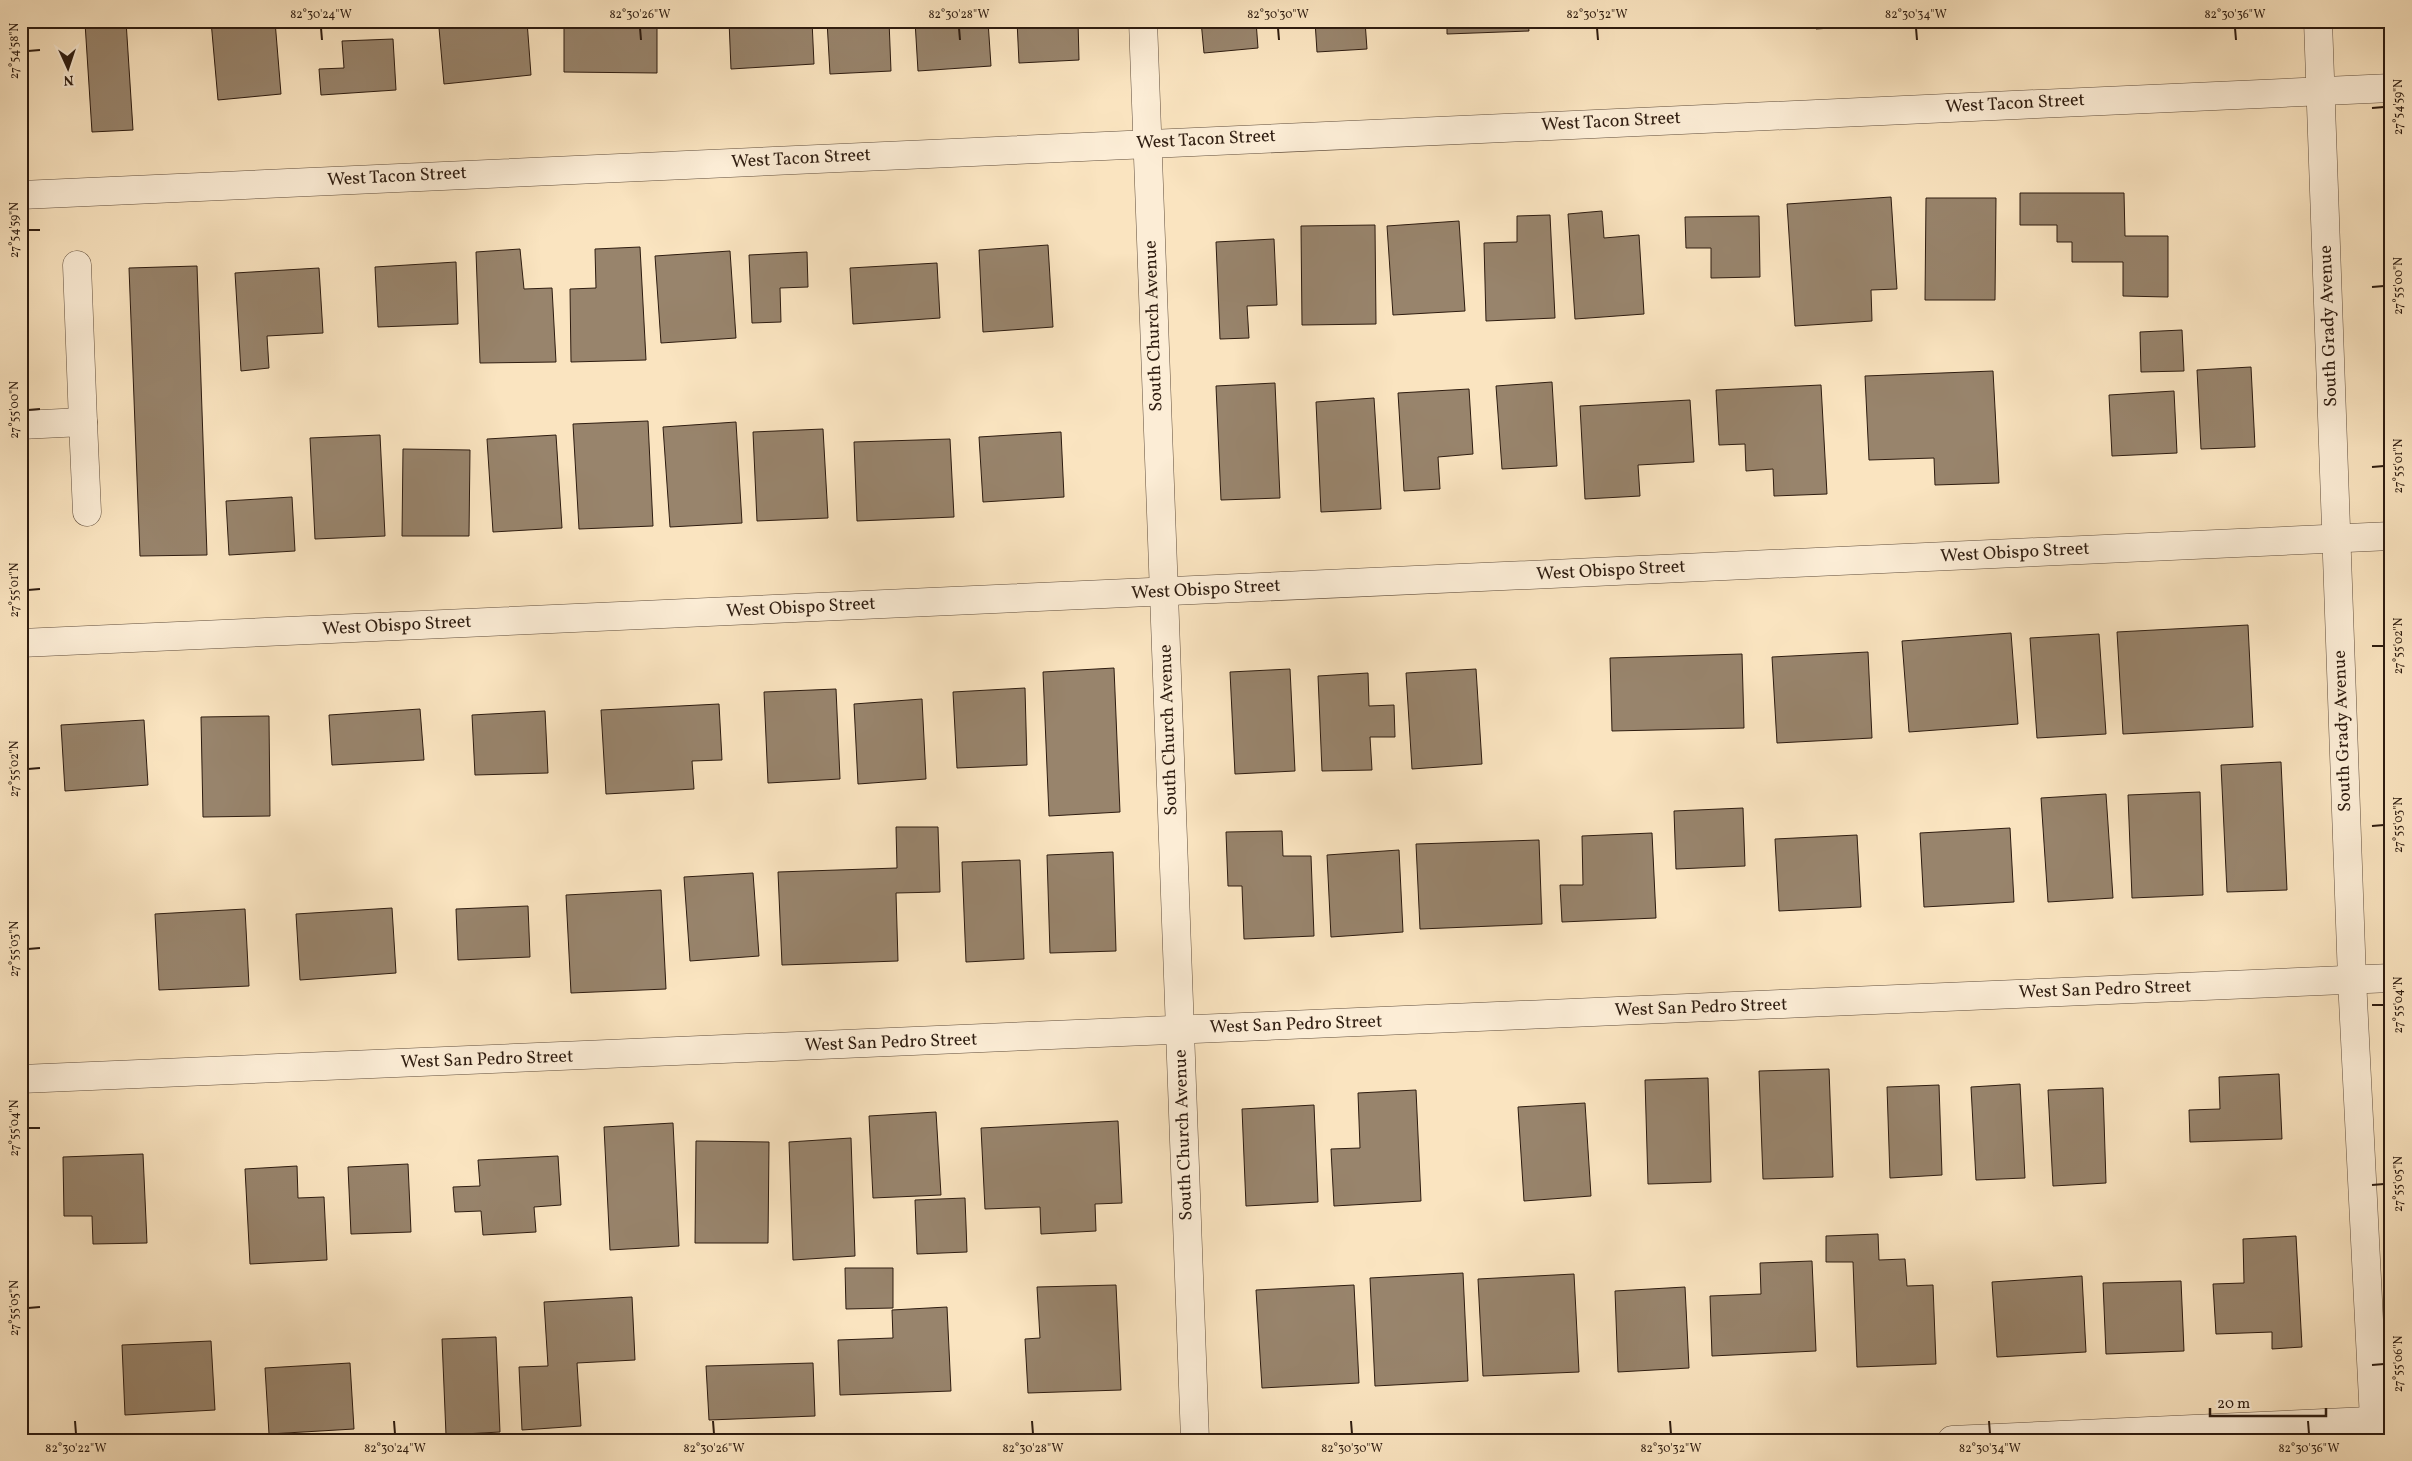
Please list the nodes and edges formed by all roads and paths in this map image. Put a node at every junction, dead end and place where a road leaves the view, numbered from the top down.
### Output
1 (1143, 21) edge
2 (2318, 21) edge
3 (2391, 88) edge
4 (2321, 91) junction
5 (1148, 143) junction
6 (21, 195) edge
7 (77, 265) dead end
8 (83, 422) junction
9 (21, 425) edge
10 (87, 512) dead end
11 (2391, 536) edge
12 (2336, 538) junction
13 (1164, 592) junction
14 (21, 644) edge
15 (2391, 978) edge
16 (2352, 979) junction
17 (1180, 1030) junction
18 (21, 1079) edge
19 (2380, 1427) edge
20 (1195, 1440) edge
21 (1952, 1440) edge

1 - 5 street, South Church Avenue
2 - 4 street, South Grady Avenue
3 - 4 street, West Tacon Street
4 - 5 street, West Tacon Street
4 - 12 street, South Grady Avenue
5 - 6 street, West Tacon Street
5 - 13 street, South Church Avenue
7 - 8 street
8 - 9 street
8 - 10 street
11 - 12 street, West Obispo Street
12 - 13 street, West Obispo Street
12 - 16 street, South Grady Avenue
13 - 14 street, West Obispo Street
13 - 17 street, South Church Avenue
15 - 16 street, West San Pedro Street
16 - 17 street, West San Pedro Street
16 - 19 street, South Grady Avenue
17 - 18 street, West San Pedro Street
17 - 20 street, South Church Avenue
19 - 21 street

